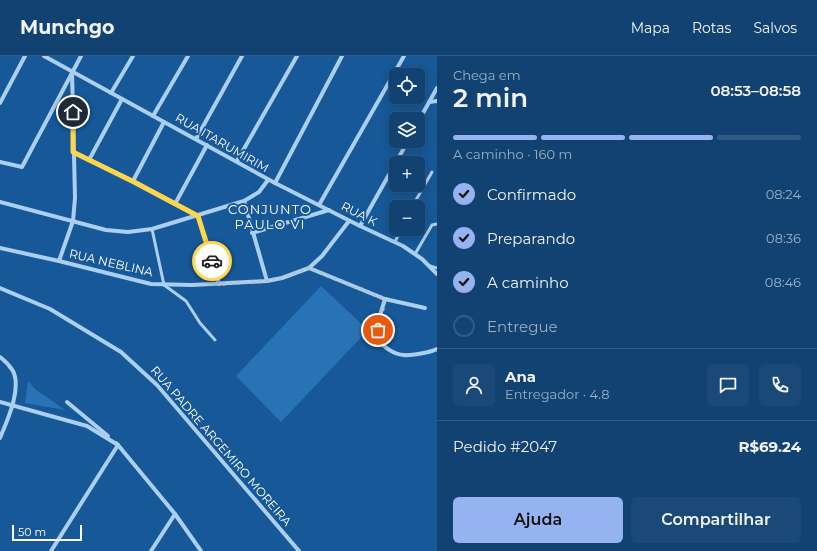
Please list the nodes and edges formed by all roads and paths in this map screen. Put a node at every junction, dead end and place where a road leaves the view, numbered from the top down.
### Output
1 (25, 56) edge
2 (44, 56) edge
3 (81, 56) edge
4 (133, 56) edge
5 (188, 56) edge
6 (242, 56) edge
7 (297, 56) edge
8 (342, 56) edge
9 (404, 56) edge
10 (72, 71) junction
11 (437, 88) edge
12 (111, 93) junction
13 (122, 99) junction
14 (437, 101) edge
15 (429, 102) junction
16 (0, 103) edge
17 (424, 112) edge
18 (153, 116) junction
19 (164, 122) junction
20 (196, 139) junction
21 (206, 145) junction
22 (404, 148) edge
23 (73, 152) junction
24 (89, 160) junction
25 (237, 161) junction
26 (0, 162) edge
27 (432, 172) dead end
28 (268, 180) junction
29 (134, 182) junction
30 (275, 184) junction
31 (416, 200) edge
32 (244, 201) junction
33 (0, 202) edge
34 (175, 204) junction
35 (319, 205) junction
36 (329, 210) junction
37 (198, 216) junction
38 (73, 221) junction
39 (348, 221) junction
40 (437, 224) edge
41 (360, 226) junction
42 (152, 229) junction
43 (252, 233) junction
44 (398, 236) edge
45 (395, 242) junction
46 (0, 248) edge
47 (415, 254) junction
48 (59, 261) junction
49 (428, 265) junction
50 (309, 268) junction
51 (437, 268) edge
52 (437, 274) edge
53 (267, 281) junction
54 (164, 284) junction
55 (219, 284) junction
56 (0, 288) edge
57 (385, 299) junction
58 (426, 308) dead end
59 (215, 340) dead end
60 (437, 349) edge
61 (0, 356) edge
62 (0, 402) edge
63 (67, 402) dead end
64 (13, 406) junction
65 (0, 438) edge
66 (118, 445) junction
67 (175, 514) junction
68 (51, 551) edge
69 (151, 551) edge
70 (201, 551) edge
71 (299, 551) edge

1 - 16 street
2 - 10 street, RUA ITARUMIRIM
3 - 10 street
4 - 12 street
5 - 18 street
6 - 20 street
7 - 25 street
8 - 30 street
9 - 35 street
10 - 12 street, RUA ITARUMIRIM
10 - 23 street
10 - 26 street
11 - 15 street
12 - 13 street, RUA ITARUMIRIM
13 - 18 street, RUA ITARUMIRIM
13 - 24 street
14 - 15 street
15 - 17 street
18 - 19 street, RUA ITARUMIRIM
19 - 20 street, RUA ITARUMIRIM
19 - 29 street
20 - 21 street, RUA ITARUMIRIM
21 - 25 street, RUA ITARUMIRIM
21 - 34 street
22 - 41 street
23 - 24 street
23 - 38 street
24 - 29 street
25 - 28 street, RUA ITARUMIRIM
27 - 31 lane
28 - 30 street, RUA K
28 - 32 street, RUA ITARUMIRIM
29 - 34 street
30 - 35 street, RUA K
32 - 37 street, RUA ITARUMIRIM
32 - 43 street
33 - 38 street, RUA ITARUMIRIM
34 - 37 street
35 - 36 street, RUA K
36 - 39 street, RUA K
36 - 43 street
37 - 42 street, RUA ITARUMIRIM
37 - 55 street
38 - 42 street, RUA ITARUMIRIM
38 - 48 street
39 - 41 street, RUA K
39 - 50 street, RUA NEBLINA
40 - 47 lane
41 - 45 street, RUA K
42 - 54 lane
43 - 53 street
44 - 45 lane
45 - 47 street, RUA K
46 - 48 street, RUA NEBLINA
47 - 49 street, RUA K
48 - 54 street, RUA NEBLINA
49 - 51 lane
49 - 52 street, RUA K
50 - 53 street, RUA NEBLINA
50 - 57 street
53 - 55 street, RUA NEBLINA
54 - 55 street, RUA NEBLINA
54 - 59 lane
56 - 71 street, RUA PADRE ARGEMIRO MOREIRA
57 - 58 street
57 - 60 street
61 - 64 street
62 - 64 street
63 - 66 street
64 - 65 street
64 - 66 street
66 - 67 street
66 - 68 street
67 - 69 street
67 - 70 street

